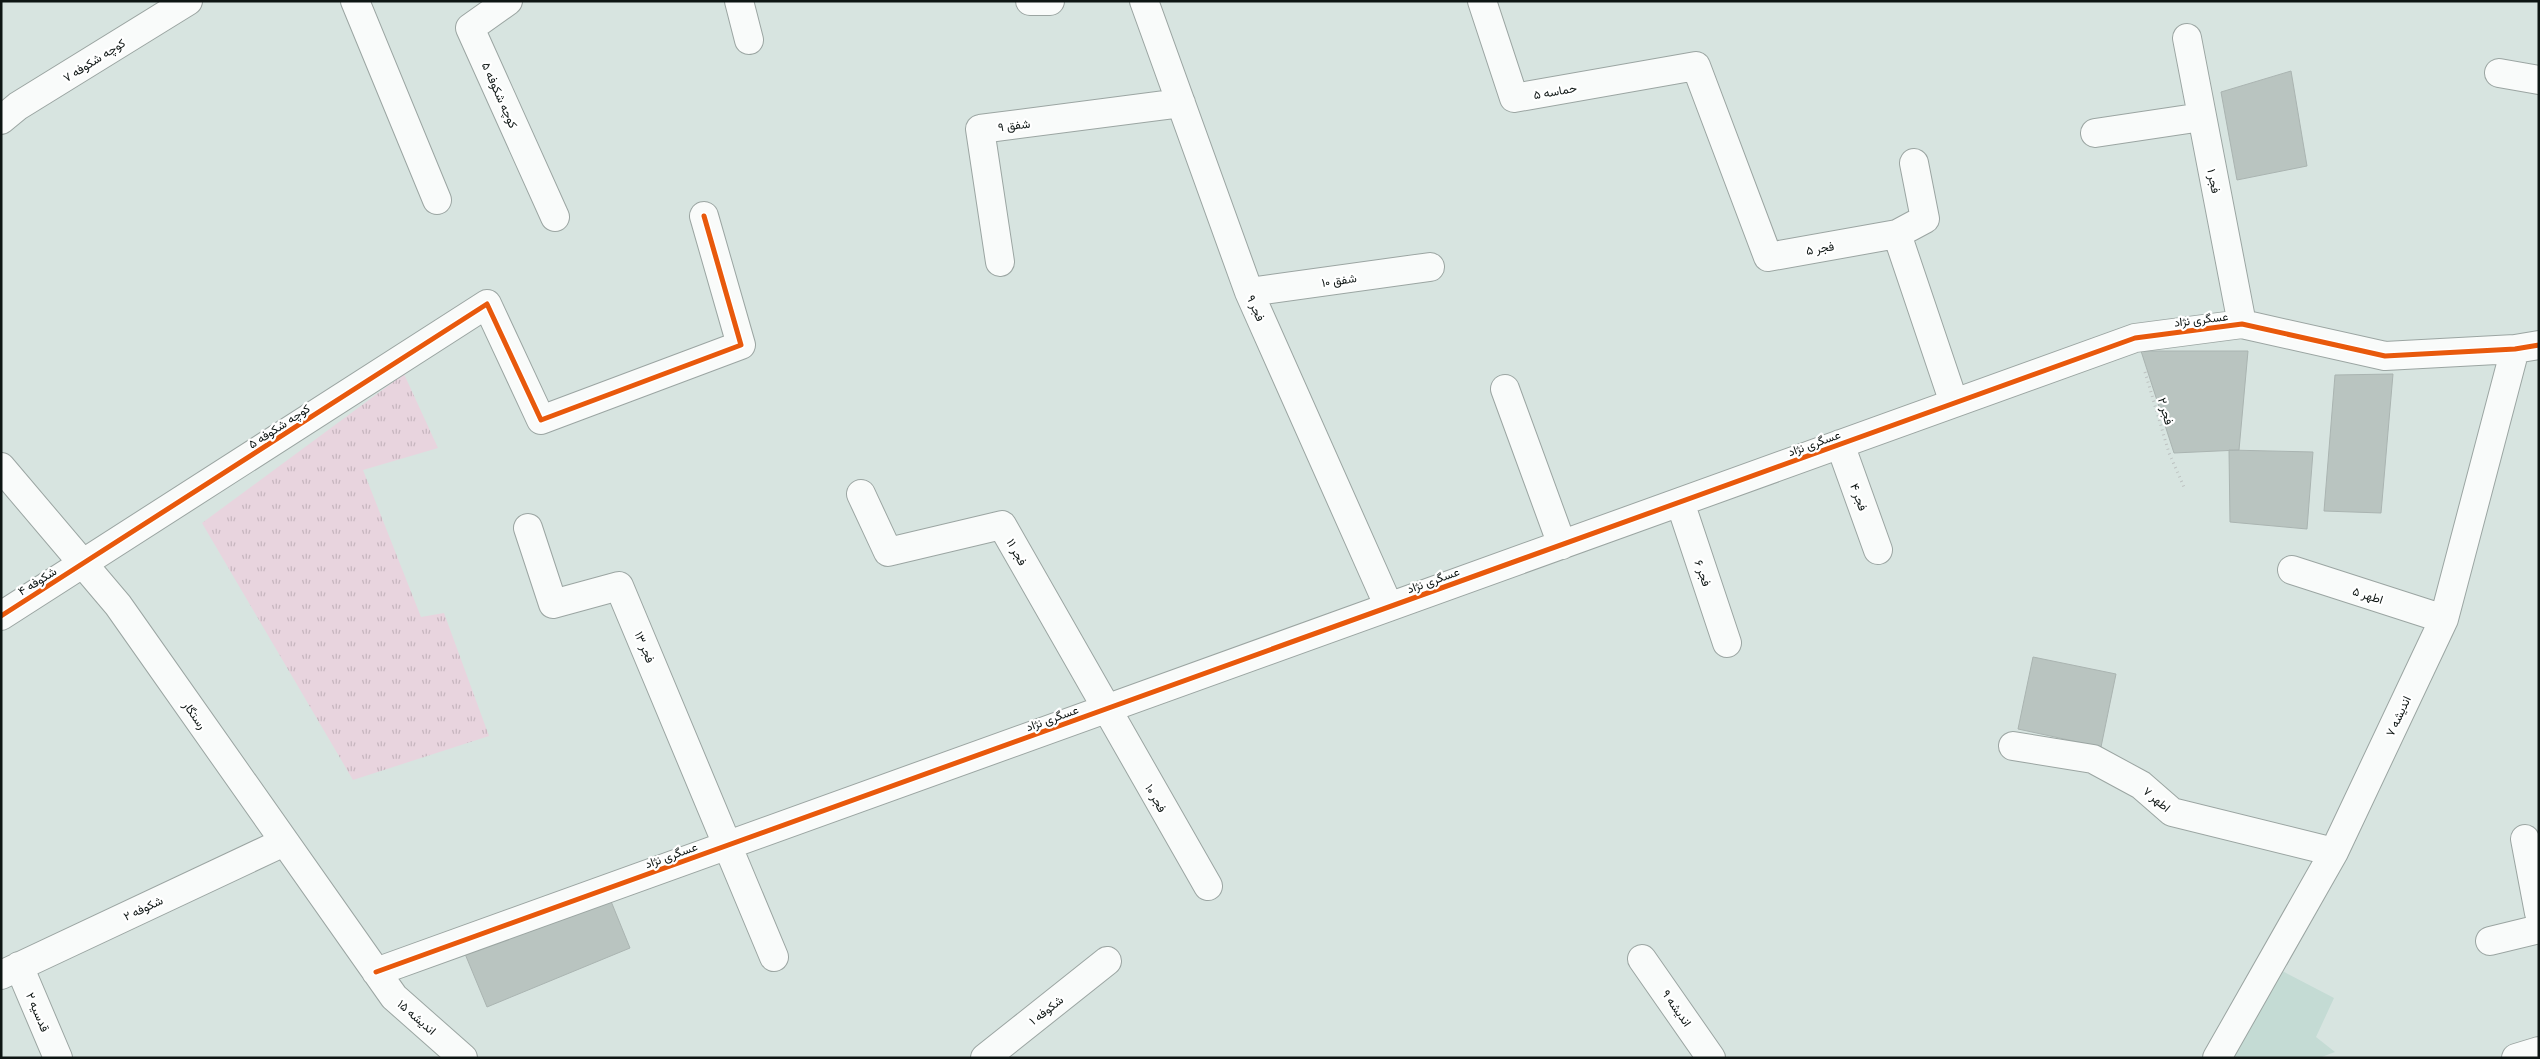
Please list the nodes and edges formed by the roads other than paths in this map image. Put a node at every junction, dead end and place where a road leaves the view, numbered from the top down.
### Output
1 (188, 1) edge
2 (355, 1) edge
3 (508, 1) edge
4 (739, 1) edge
5 (1030, 1) edge
6 (1050, 1) edge
7 (1144, 1) edge
8 (1482, 1) edge
9 (2187, 38) dead end
10 (748, 40) dead end
11 (1696, 66) joint
12 (2499, 73) dead end
13 (2539, 80) edge
14 (1181, 103) junction
15 (2202, 117) junction
16 (1, 120) edge
17 (2095, 133) dead end
18 (1914, 163) dead end
19 (437, 200) dead end
20 (704, 216) dead end
21 (555, 217) dead end
22 (1897, 234) junction
23 (1000, 262) dead end
24 (1430, 267) dead end
25 (1249, 292) junction
26 (2242, 324) junction
27 (2527, 347) edge
28 (1506, 389) dead end
29 (1954, 403) junction
30 (1840, 444) junction
31 (1, 467) edge
32 (861, 494) dead end
33 (1680, 502) junction
34 (528, 528) dead end
35 (1562, 545) junction
36 (1878, 550) dead end
37 (83, 564) junction
38 (2292, 570) dead end
39 (1389, 607) junction
40 (1, 616) edge
41 (2444, 619) junction
42 (1727, 643) dead end
43 (1105, 709) junction
44 (2013, 746) dead end
45 (2525, 839) dead end
46 (284, 842) junction
47 (728, 845) junction
48 (2334, 852) junction
49 (1208, 886) dead end
50 (2539, 913) edge
51 (2539, 929) edge
52 (2490, 941) dead end
53 (774, 957) dead end
54 (1642, 959) dead end
55 (1106, 962) dead end
56 (10, 970) edge
57 (376, 972) junction
58 (2539, 1051) edge
59 (58, 1058) edge
60 (463, 1058) edge
61 (985, 1058) edge
62 (1711, 1058) edge
63 (2217, 1058) edge
64 (2516, 1058) edge

1 - 16 street, کوچه شکوفه ۷
2 - 19 street
3 - 21 street, کوچه شکوفه ۵
4 - 10 street
5 - 6 street
7 - 14 street, فجر ۹
8 - 11 street, حماسه ۵
9 - 15 street, فجر ۱
11 - 22 street, فجر ۵
12 - 13 street
14 - 23 street, شفق ۹
14 - 25 street, فجر ۹
15 - 17 street
15 - 26 street, فجر ۱
18 - 22 street
20 - 37 street, کوچه شکوفه ۵
22 - 29 street
24 - 25 street, شفق ۱۰
25 - 39 street, فجر ۹
26 - 27 street, عسگری نژاد
26 - 29 street, عسگری نژاد
27 - 41 street, اندیشه ۷
28 - 35 street
29 - 30 street, عسگری نژاد
30 - 33 street, عسگری نژاد
30 - 36 street, فجر ۴
31 - 37 street, رستگار
32 - 43 street, فجر ۱۱
33 - 35 street, عسگری نژاد
33 - 42 street, فجر ۶
34 - 47 street, فجر ۱۳
35 - 39 street, عسگری نژاد
37 - 40 street, شکوفه ۴
37 - 46 street, رستگار
38 - 41 street, اطهر ۵
39 - 43 street, عسگری نژاد
41 - 48 street, اندیشه ۷
43 - 47 street, عسگری نژاد
43 - 49 street, فجر ۱۰
44 - 48 street, اطهر ۷
45 - 50 street
46 - 56 street, شکوفه ۲
46 - 57 street, رستگار
47 - 53 street
47 - 57 street, عسگری نژاد
48 - 63 street, اندیشه ۷
51 - 52 street
54 - 62 street, اندیشه ۹
55 - 61 street, شکوفه ۱
56 - 59 street, قدسیه ۲
57 - 60 street, اندیشه ۱۵
58 - 64 street

